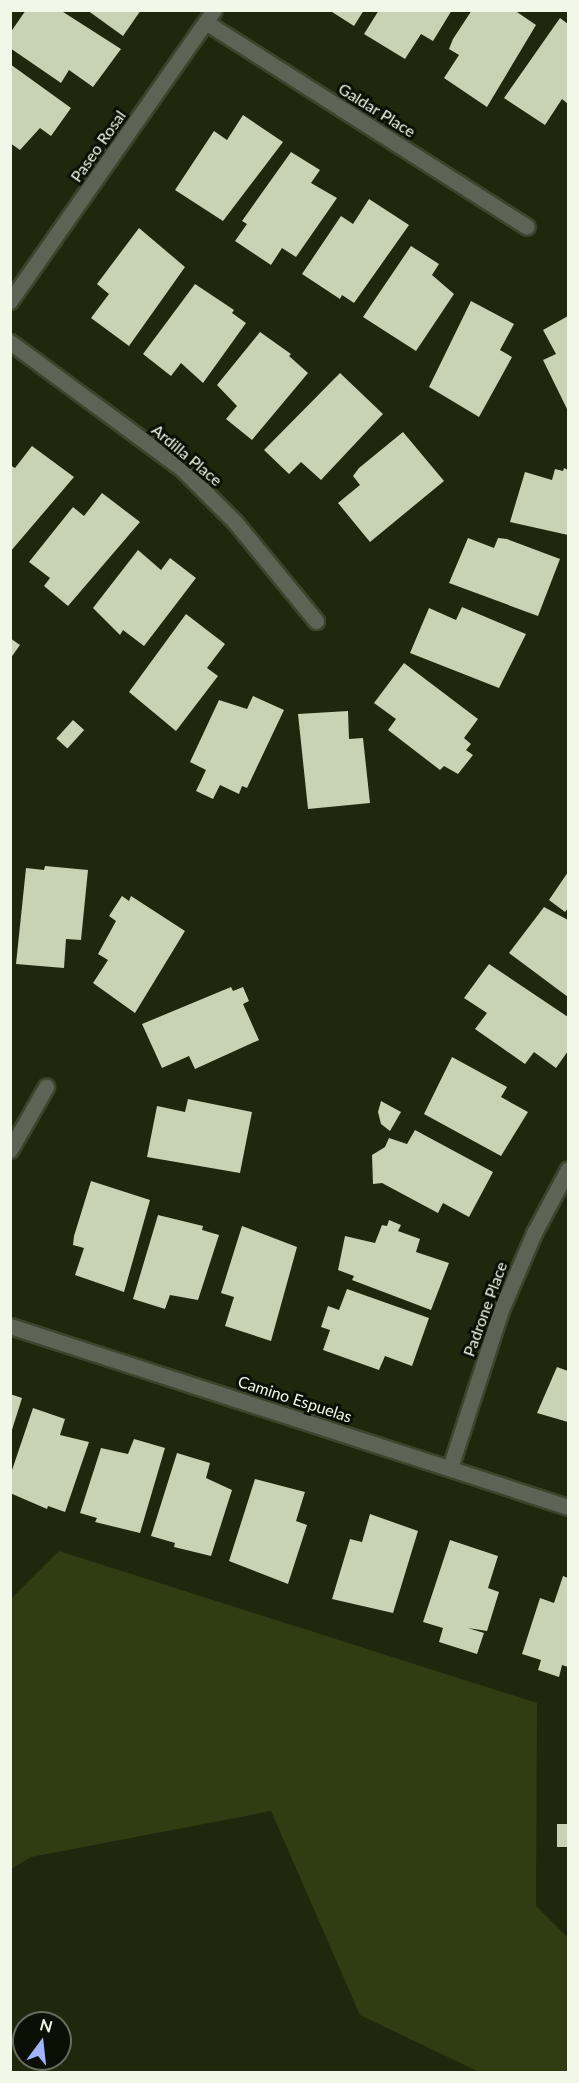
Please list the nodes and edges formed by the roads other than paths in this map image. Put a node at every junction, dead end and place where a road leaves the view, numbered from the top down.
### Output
1 (211, 17) edge
2 (527, 227) dead end
3 (10, 301) edge
4 (10, 342) edge
5 (316, 621) dead end
6 (46, 1087) dead end
7 (10, 1150) edge
8 (568, 1169) edge
9 (10, 1326) edge
10 (450, 1468) junction
11 (568, 1507) edge

1 - 2 street, Galdar Place
1 - 3 street, Paseo Rosal
4 - 5 street, Ardilla Place
6 - 7 street
8 - 10 street, Padrone Place
9 - 10 street, Camino Espuelas
10 - 11 street, Camino Espuelas

